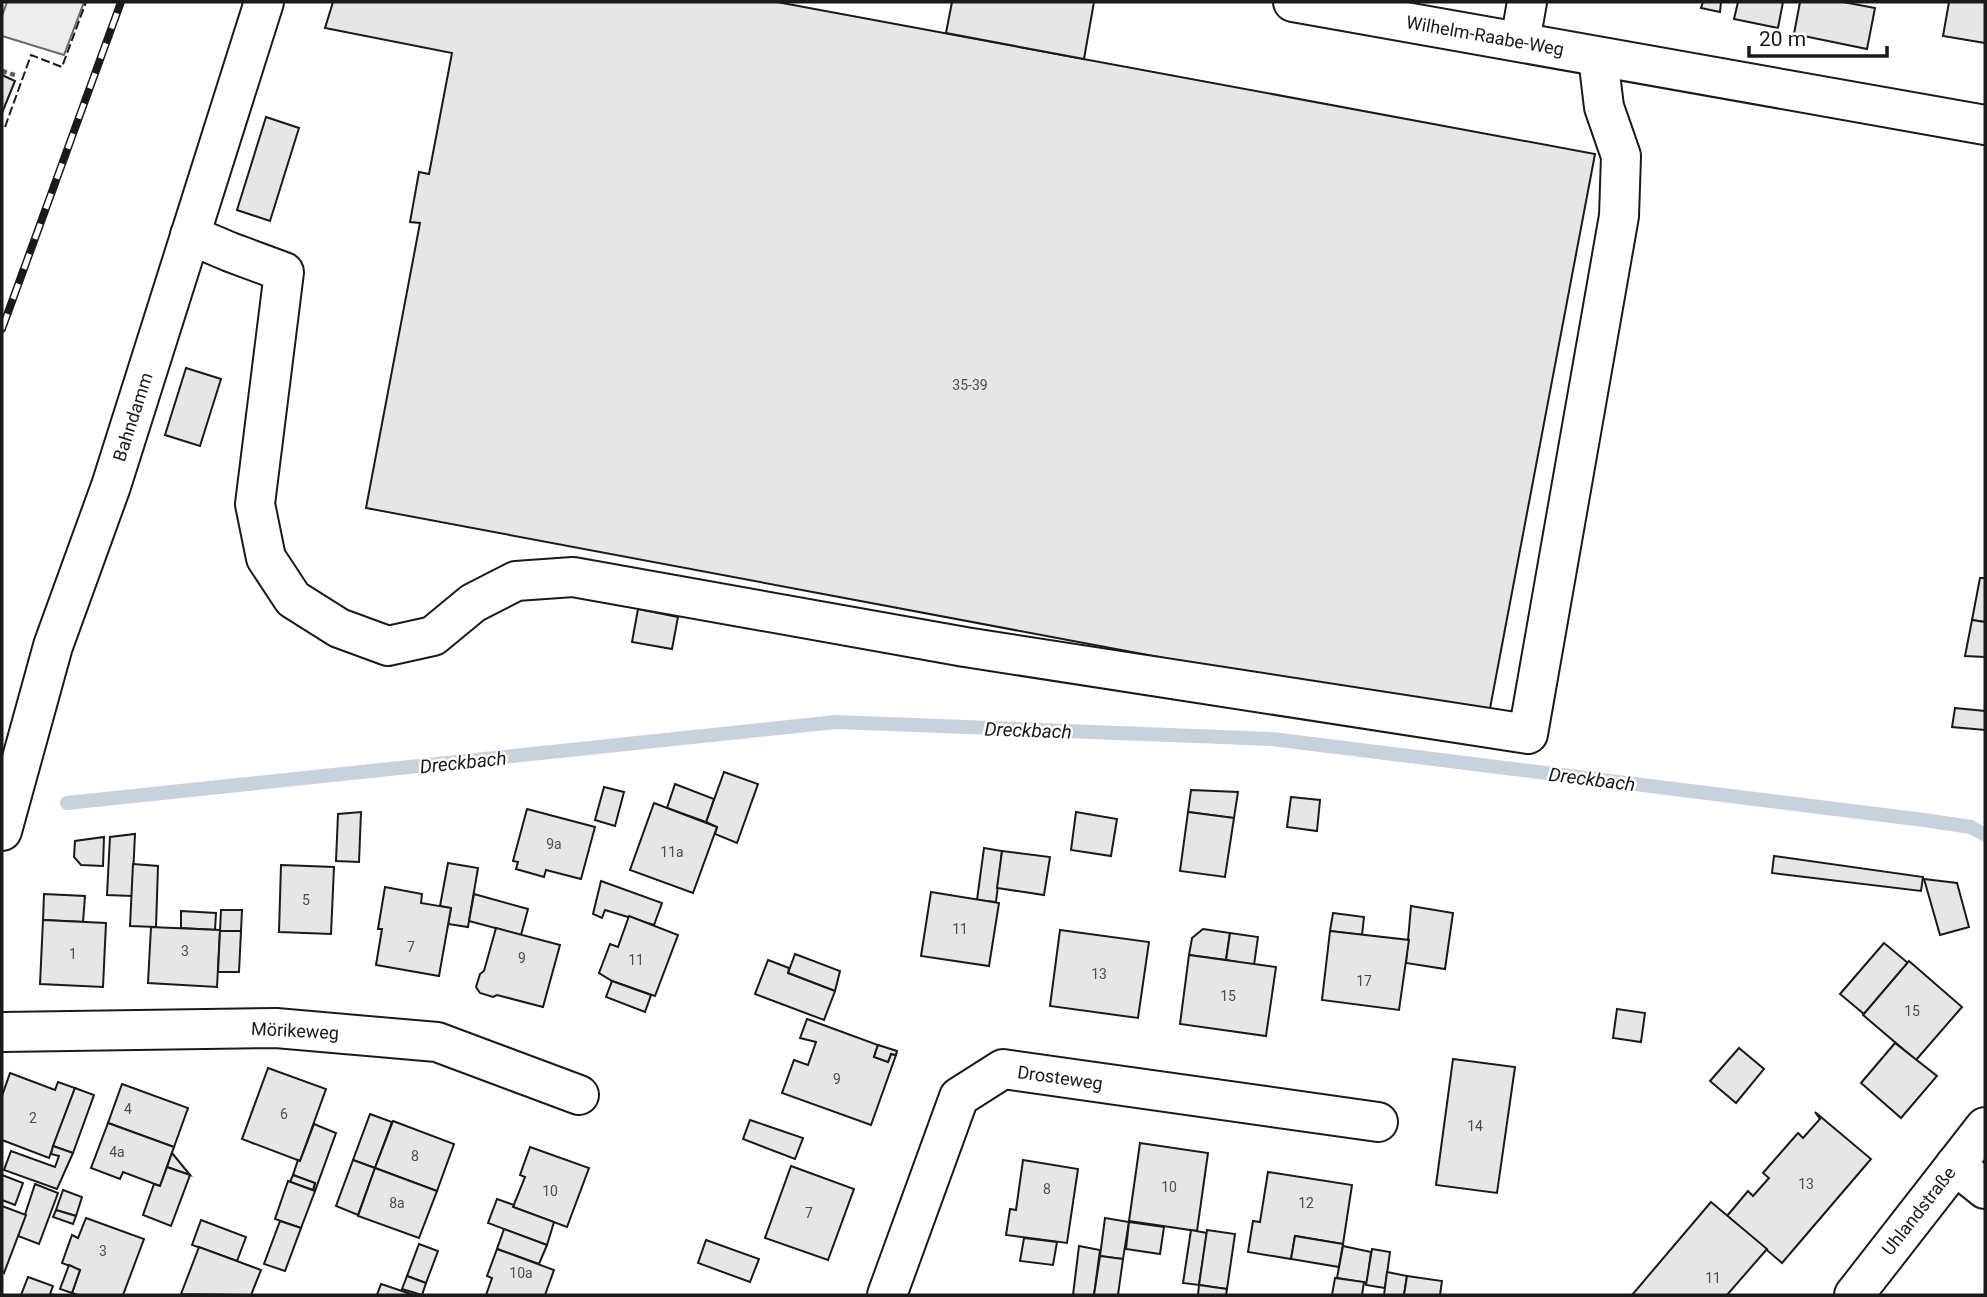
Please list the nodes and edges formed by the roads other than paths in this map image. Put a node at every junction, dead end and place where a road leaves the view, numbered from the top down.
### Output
1 (264, 2) edge
2 (1293, 2) edge
3 (1527, 2) edge
4 (1520, 42) junction
5 (1598, 57) junction
6 (1985, 125) edge
7 (190, 235) junction
8 (2, 831) edge
9 (2, 1032) edge
10 (579, 1095) dead end
11 (1378, 1122) dead end
12 (1985, 1127) edge
13 (1955, 1165) junction
14 (1985, 1189) edge
15 (887, 1295) edge
16 (1854, 1295) edge

1 - 7 street, Bahndamm
2 - 4 street, Wilhelm-Raabe-Weg
3 - 4 street
4 - 5 street, Wilhelm-Raabe-Weg
5 - 6 street, Wilhelm-Raabe-Weg
5 - 7 street
7 - 8 street, Bahndamm
9 - 10 street, Mörikeweg
11 - 15 street, Drosteweg
12 - 13 street, Uhlandstraße
13 - 14 street
13 - 16 street, Uhlandstraße

